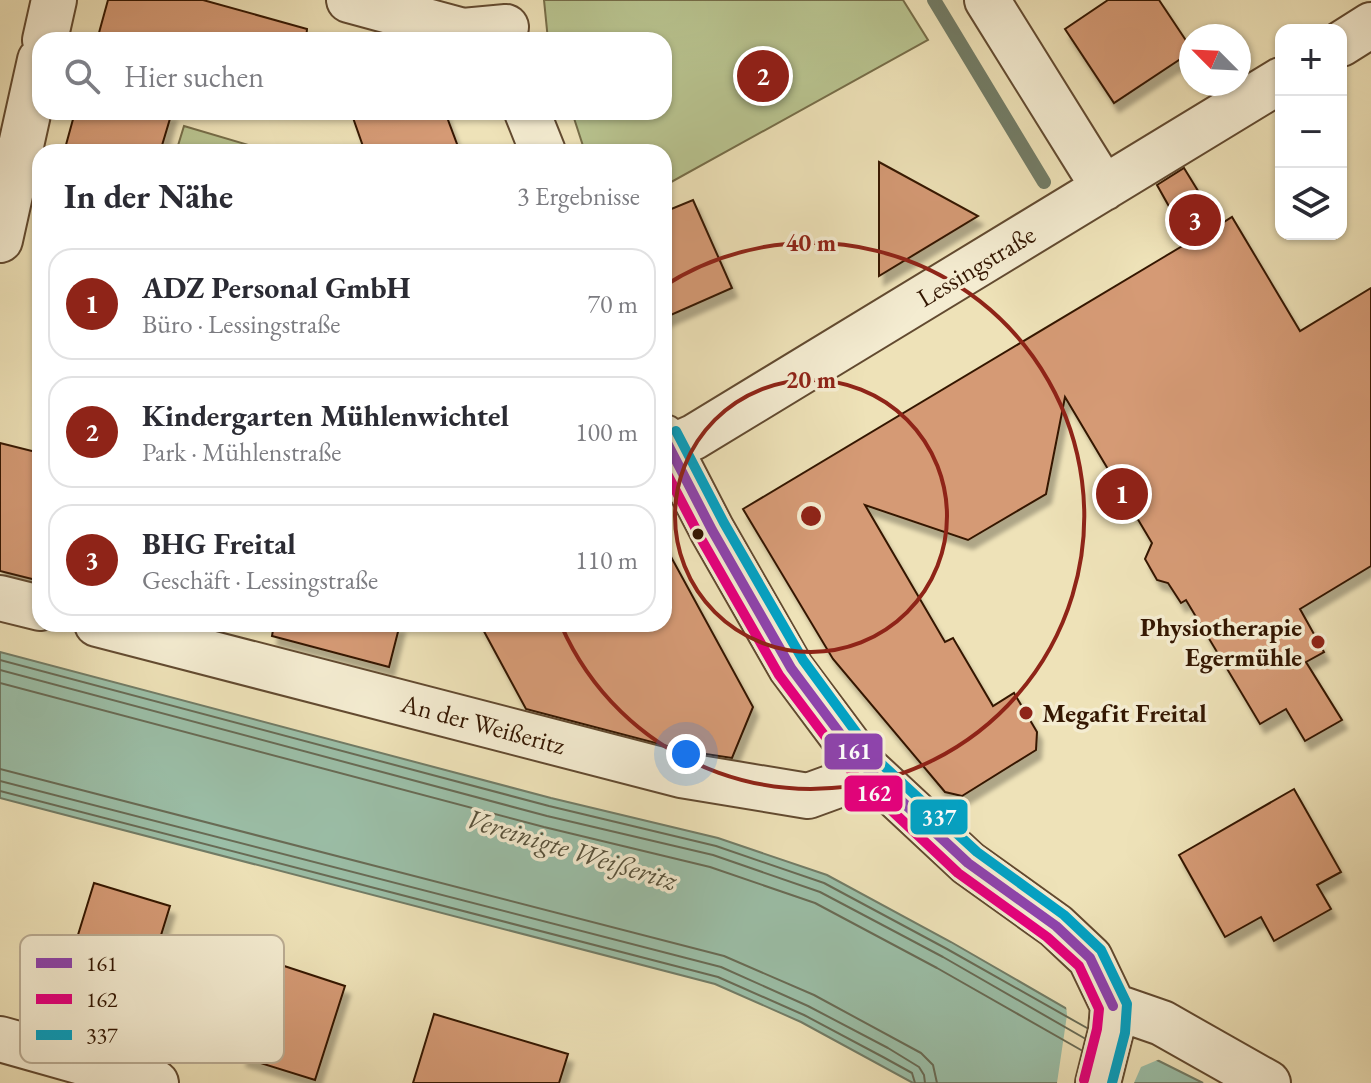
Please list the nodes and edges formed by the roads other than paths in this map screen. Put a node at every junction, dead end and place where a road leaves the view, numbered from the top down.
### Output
1 (54, 0) edge
2 (349, 0) edge
3 (987, 0) edge
4 (506, 22) edge
5 (1371, 25) edge
6 (47, 32) edge
7 (1347, 40) edge
8 (1275, 84) edge
9 (32, 96) edge
10 (530, 120) edge
11 (540, 144) edge
12 (1104, 188) junction
13 (0, 240) edge
14 (672, 442) edge
15 (672, 453) edge
16 (0, 598) edge
17 (32, 606) edge
18 (128, 632) edge
19 (865, 767) junction
20 (1112, 1019) junction
21 (0, 1039) edge
22 (20, 1045) edge
23 (85, 1063) edge
24 (156, 1083) edge
25 (1098, 1083) edge
26 (1268, 1083) edge

1 - 6 street
2 - 4 street
3 - 12 street
5 - 7 street
8 - 12 street, Lessingstraße
9 - 13 street
10 - 11 street
12 - 14 street, Lessingstraße
15 - 19 street
16 - 17 street
18 - 19 street, An der Weißeritz
19 - 20 street
20 - 25 street
20 - 26 street
21 - 22 street
23 - 24 street

